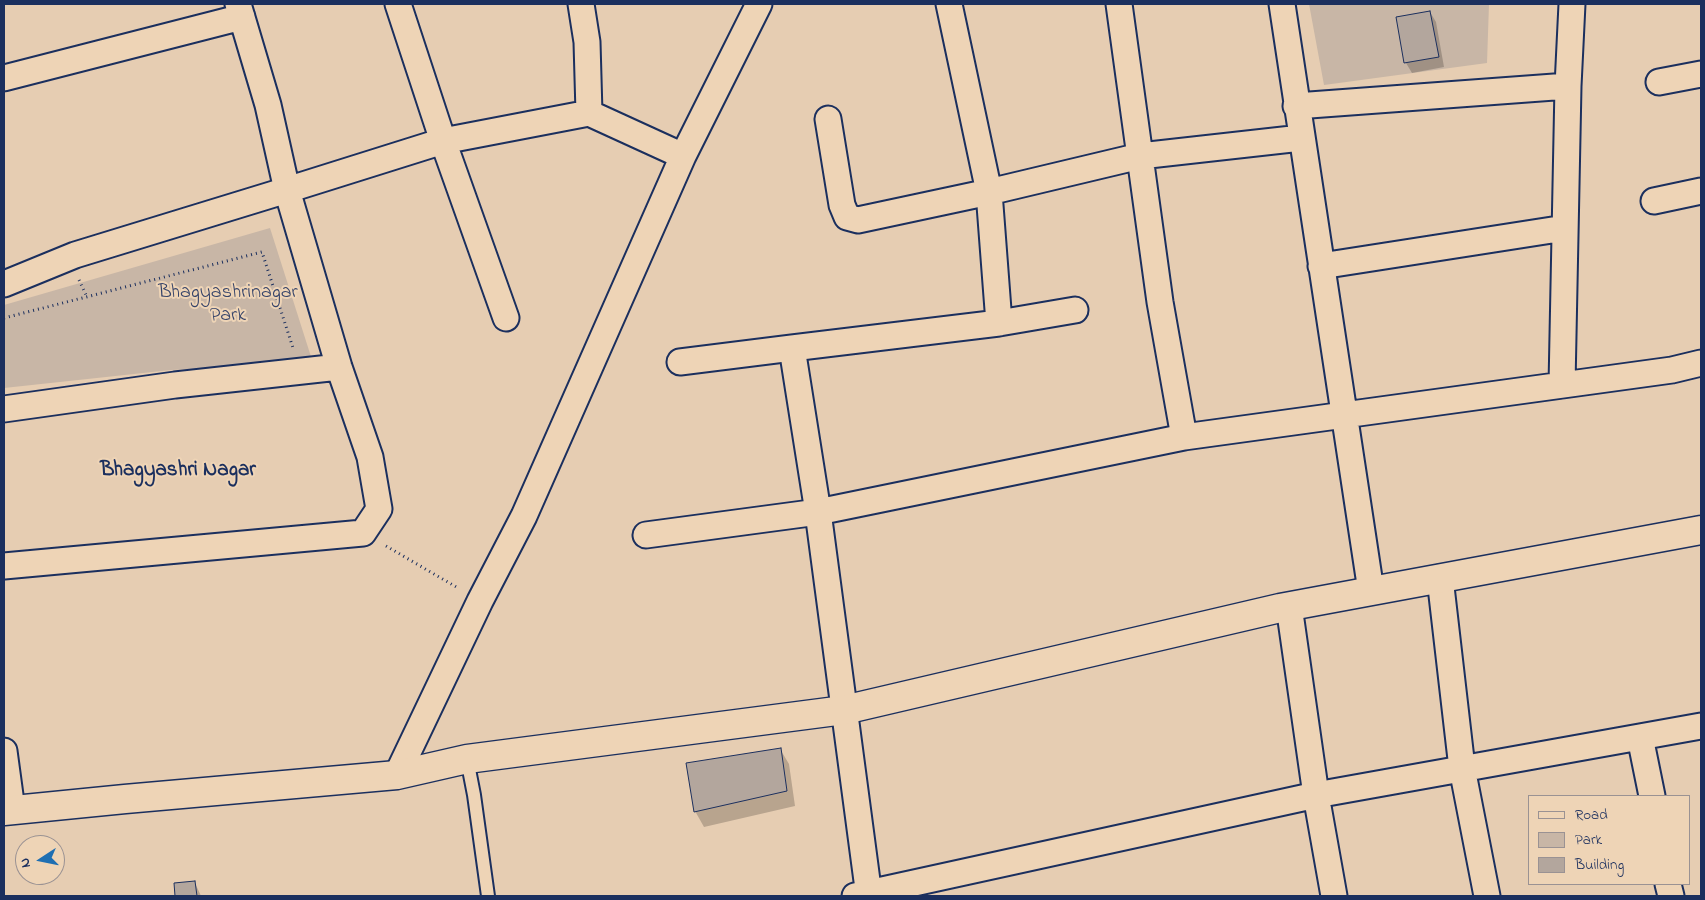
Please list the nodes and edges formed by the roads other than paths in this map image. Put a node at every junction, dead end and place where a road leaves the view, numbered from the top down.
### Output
1 (398, 4) edge
2 (581, 4) edge
3 (758, 4) edge
4 (949, 4) edge
5 (1119, 4) edge
6 (1282, 4) edge
7 (1572, 4) edge
8 (240, 10) edge
9 (1701, 74) edge
10 (4, 78) edge
11 (1659, 82) dead end
12 (1568, 86) junction
13 (1296, 106) junction
14 (589, 113) junction
15 (828, 119) dead end
16 (1301, 138) junction
17 (443, 141) junction
18 (684, 156) junction
19 (1140, 156) junction
20 (287, 190) junction
21 (1701, 191) edge
22 (990, 192) junction
23 (1654, 201) dead end
24 (1565, 228) junction
25 (1321, 266) junction
26 (4, 284) edge
27 (1075, 310) dead end
28 (506, 318) dead end
29 (999, 322) junction
30 (792, 348) junction
31 (680, 362) dead end
32 (1701, 363) edge
33 (339, 367) junction
34 (1562, 385) junction
35 (4, 409) edge
36 (1344, 414) junction
37 (1184, 437) junction
38 (818, 512) junction
39 (1701, 530) edge
40 (646, 535) dead end
41 (4, 566) edge
42 (1440, 578) junction
43 (1371, 591) junction
44 (1289, 606) junction
45 (844, 710) junction
46 (1701, 726) edge
47 (1640, 737) junction
48 (4, 751) edge
49 (467, 759) junction
50 (1462, 768) junction
51 (397, 775) junction
52 (1316, 795) junction
53 (1652, 795) edge
54 (8, 811) edge
55 (864, 895) edge
56 (488, 896) edge
57 (1334, 896) edge
58 (1487, 896) edge

1 - 17 street
2 - 14 street
3 - 18 street
4 - 22 street
5 - 19 street
6 - 13 street
7 - 12 street
8 - 10 street
8 - 20 street
9 - 11 street
12 - 13 street
12 - 24 street
13 - 16 street
14 - 17 street
14 - 18 street
15 - 22 street
16 - 19 street
16 - 25 street
17 - 20 street
17 - 28 street
18 - 51 street
19 - 22 street
19 - 37 street
20 - 26 street
20 - 33 street
21 - 23 street
22 - 29 street
24 - 25 street
24 - 34 street
25 - 36 street
27 - 29 street
29 - 30 street
30 - 31 street
30 - 38 street
32 - 34 street
33 - 35 street
33 - 41 street
34 - 36 street
36 - 37 street
36 - 43 street
37 - 38 street
38 - 40 street
38 - 45 street
39 - 42 street
42 - 43 street
42 - 50 street
43 - 44 street
44 - 45 street
44 - 52 street
45 - 49 street
45 - 55 street
46 - 47 street
47 - 50 street
47 - 53 street
48 - 54 street
49 - 51 street
49 - 56 lane
50 - 52 street
50 - 58 street
51 - 54 street
52 - 55 street
52 - 57 street

